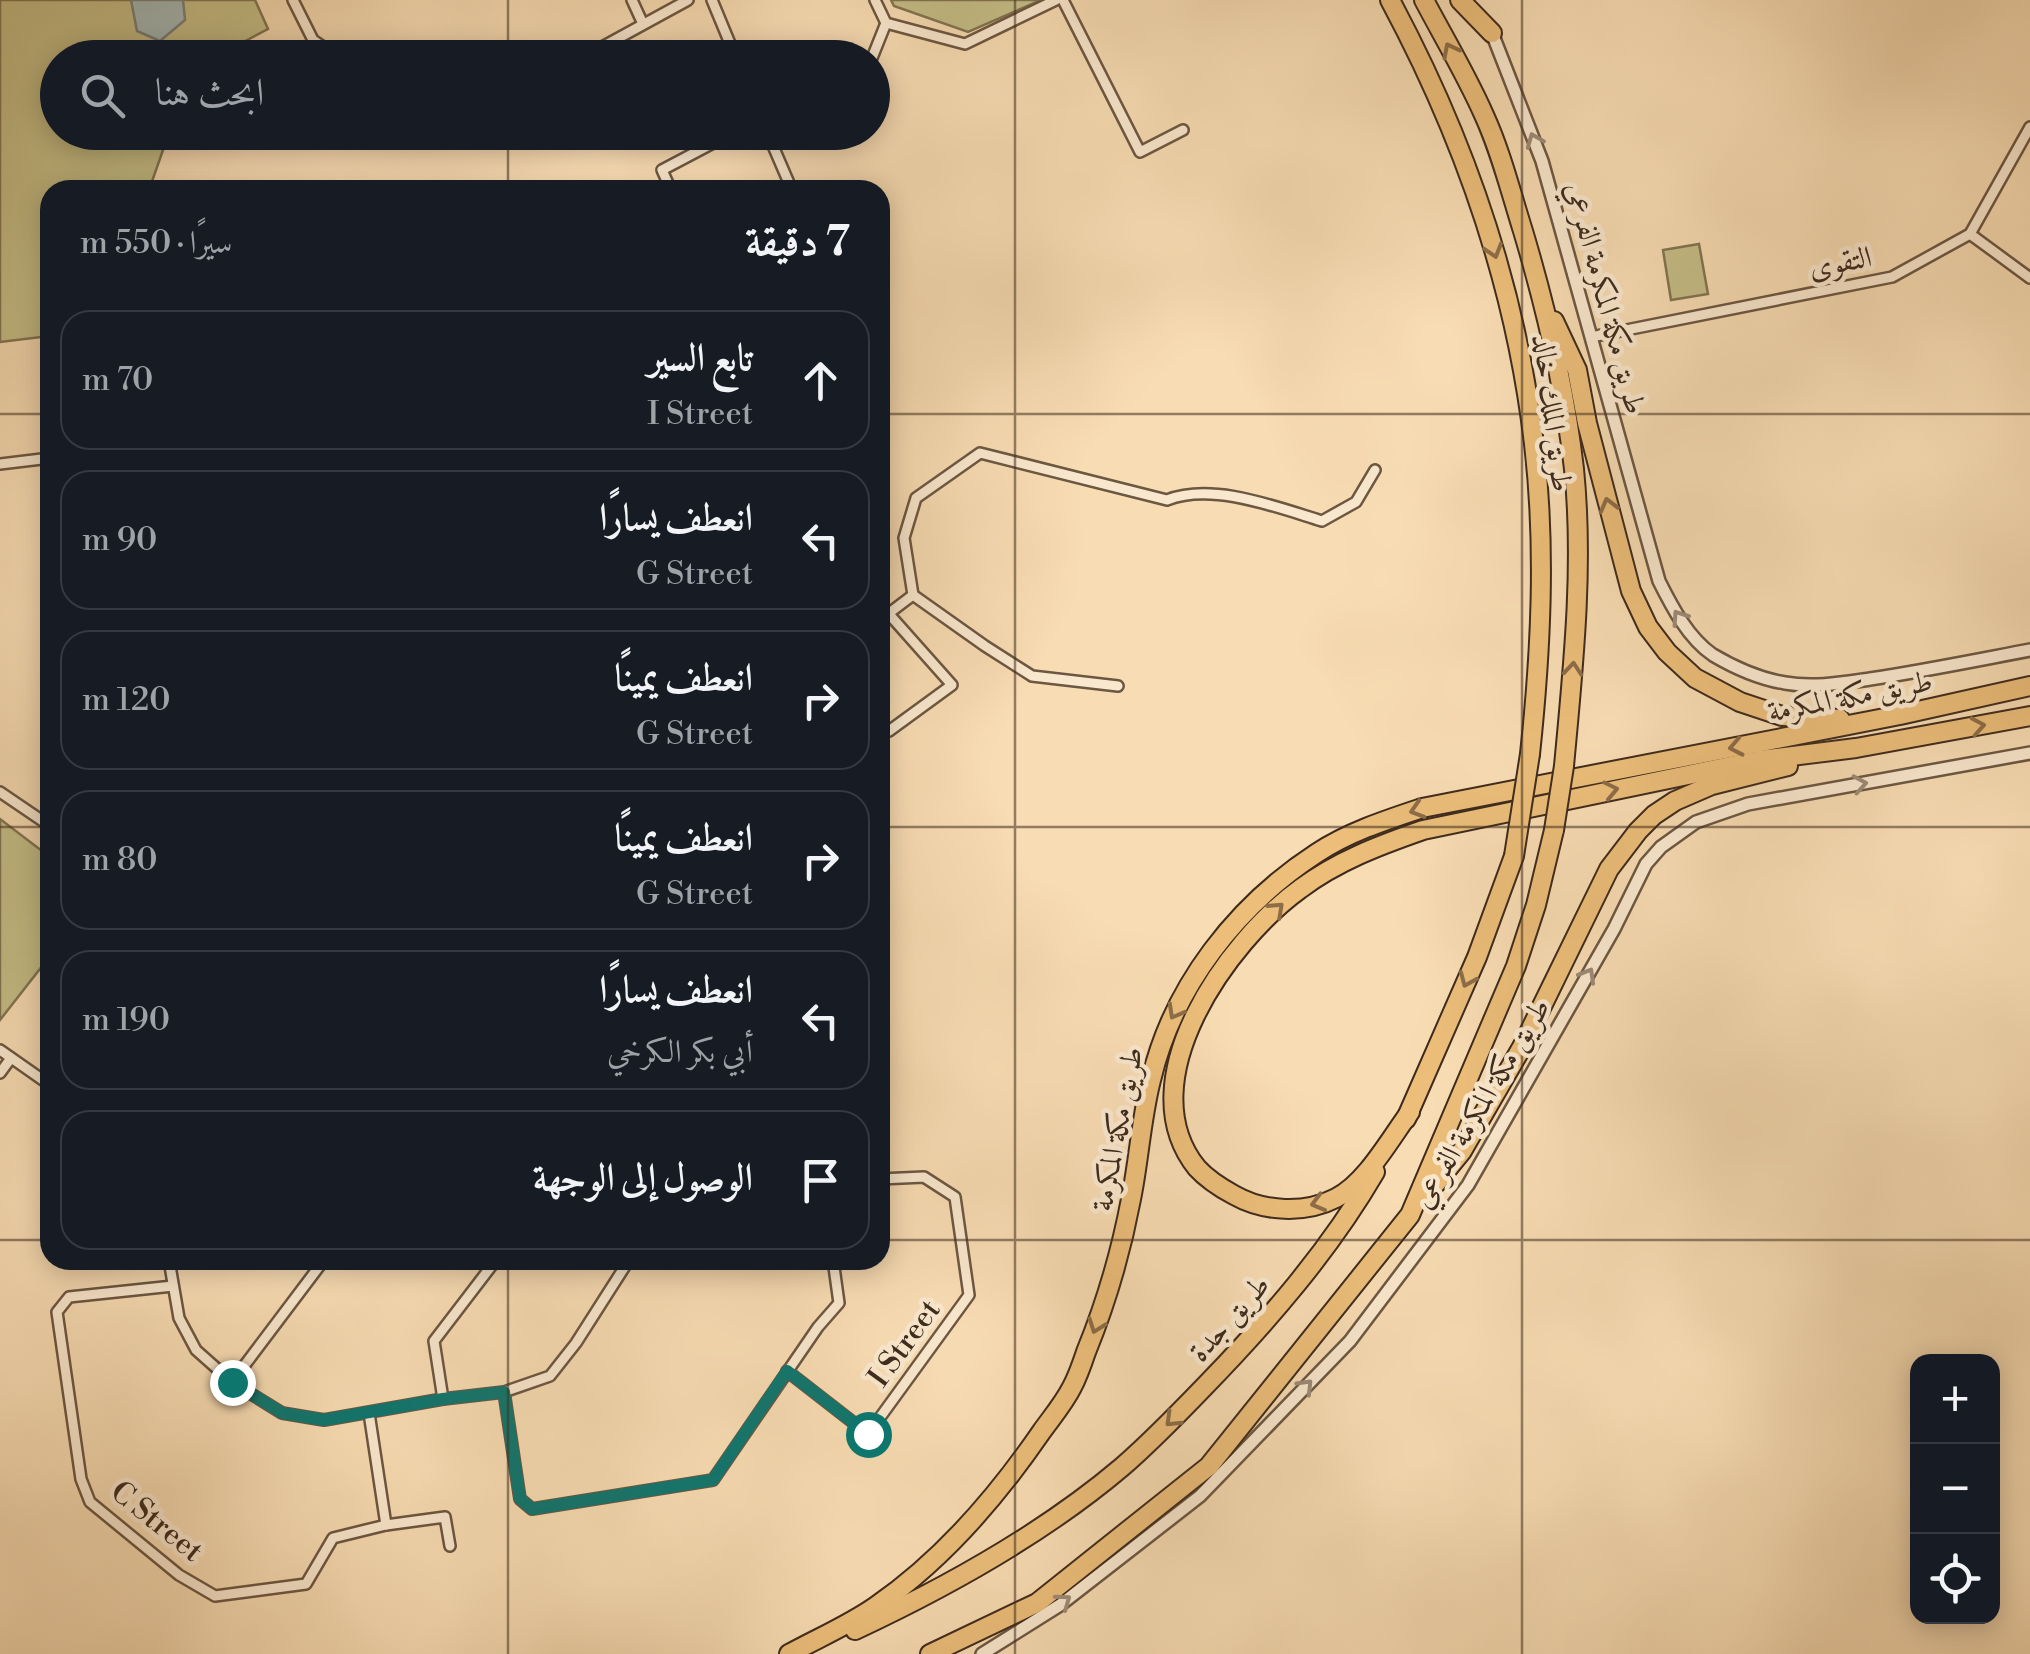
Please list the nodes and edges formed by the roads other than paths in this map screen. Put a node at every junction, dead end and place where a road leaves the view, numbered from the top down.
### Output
1 (293, 0) edge
2 (632, 0) edge
3 (688, 0) edge
4 (712, 0) edge
5 (875, 0) edge
6 (1059, 0) edge
7 (1390, 0) edge
8 (1424, 0) edge
9 (1460, 0) edge
10 (886, 23) junction
11 (643, 24) junction
12 (1492, 33) joint
13 (313, 40) edge
14 (614, 40) edge
15 (729, 40) edge
16 (879, 40) edge
17 (2030, 127) edge
18 (1183, 130) dead end
19 (700, 150) edge
20 (774, 150) edge
21 (666, 180) edge
22 (788, 180) edge
23 (1970, 234) junction
24 (2030, 278) edge
25 (1543, 297) junction
26 (1591, 337) junction
27 (40, 459) edge
28 (0, 464) edge
29 (1375, 470) dead end
30 (914, 595) junction
31 (890, 612) edge
32 (890, 622) edge
33 (2030, 650) edge
34 (1118, 686) dead end
35 (2030, 686) edge
36 (1900, 715) junction
37 (2030, 716) edge
38 (890, 730) edge
39 (1856, 748) junction
40 (2030, 753) edge
41 (0, 792) edge
42 (40, 819) edge
43 (1514, 856) joint
44 (0, 1050) edge
45 (11, 1058) junction
46 (0, 1073) edge
47 (40, 1078) edge
48 (1410, 1112) junction
49 (890, 1179) edge
50 (1410, 1214) junction
51 (171, 1270) edge
52 (316, 1270) edge
53 (488, 1270) edge
54 (623, 1270) edge
55 (834, 1270) edge
56 (173, 1286) junction
57 (787, 1371) junction
58 (232, 1382) junction
59 (504, 1392) junction
60 (443, 1399) junction
61 (369, 1412) junction
62 (386, 1525) junction
63 (450, 1546) dead end
64 (789, 1654) edge
65 (804, 1654) edge
66 (930, 1654) edge
67 (982, 1654) edge

1 - 13 street
2 - 11 street
3 - 11 street
4 - 15 street
5 - 10 street
6 - 10 street
6 - 18 street
7 -> 43 highway, طريق الملك خالد, bridge
25 -> 8 highway, طريق الملك خالد
9 - 12 highway
10 - 16 street
11 - 14 street
26 -> 12 street, طريق مكة المكرمة الفرعي
17 - 23 street
19 - 21 street
20 - 22 street
23 - 24 street
23 - 26 street, التقوى
36 -> 25 highway
50 -> 25 highway, طريق الملك خالد, bridge
33 -> 26 street, طريق مكة المكرمة الفرعي
27 - 28 street
29 - 30 street
30 - 31 street
30 - 34 street
32 - 38 street
35 - 36 highway, طريق مكة المكرمة
36 -> 64 highway, طريق مكة المكرمة
39 -> 37 highway, طريق مكة المكرمة
48 -> 39 highway, طريق مكة المكرمة
39 - 50 highway
67 -> 40 street, طريق مكة المكرمة الفرعي
41 - 42 street
43 -> 48 highway, طريق جدة
44 - 45 street
45 - 46 street
45 - 47 street
48 -> 65 highway, طريق جدة
49 - 57 street, I Street
50 - 66 highway
51 - 56 street
52 - 58 street
53 - 60 street
54 - 59 street
55 - 57 street
56 - 58 street
56 - 62 street, C Street
57 - 59 street
58 - 61 street
59 - 60 street
60 - 61 street
61 - 62 street
62 - 63 street, C Street

